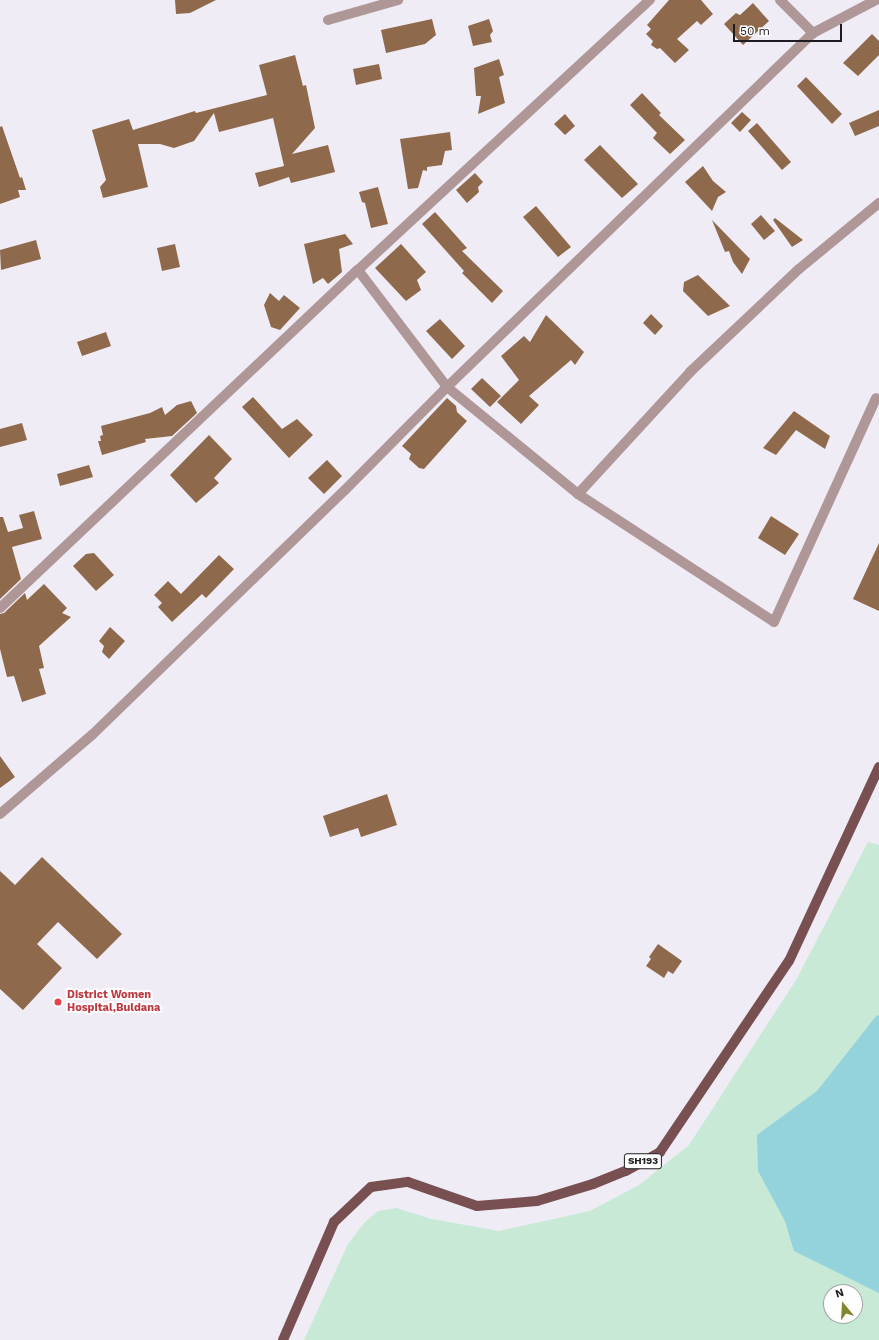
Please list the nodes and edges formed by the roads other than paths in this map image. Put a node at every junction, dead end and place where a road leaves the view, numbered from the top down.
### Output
1 (398, 0) edge
2 (650, 0) edge
3 (780, 0) edge
4 (876, 0) edge
5 (328, 20) dead end
6 (814, 33) junction
7 (879, 203) edge
8 (358, 270) junction
9 (446, 387) junction
10 (876, 398) dead end
11 (578, 494) junction
12 (0, 608) edge
13 (879, 767) edge
14 (0, 814) edge
15 (283, 1340) edge

1 - 5 street
2 - 8 street
3 - 6 street
4 - 6 street
6 - 9 street
7 - 11 street
8 - 9 street
8 - 12 street
9 - 11 street
9 - 14 street
10 - 11 street
13 - 15 main road, SH193

